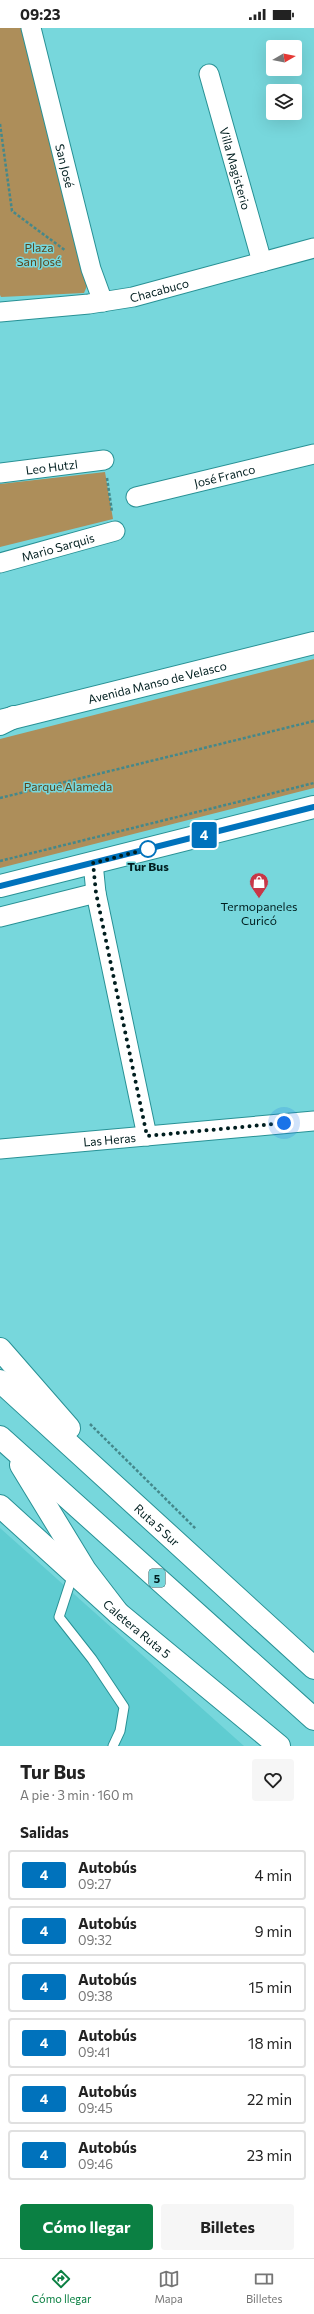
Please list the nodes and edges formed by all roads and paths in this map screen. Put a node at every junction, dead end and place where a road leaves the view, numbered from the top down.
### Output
1 (31, 28) edge
2 (209, 74) dead end
3 (0, 124) edge
4 (314, 248) edge
5 (262, 262) junction
6 (90, 269) junction
7 (103, 302) junction
8 (0, 312) edge
9 (314, 454) edge
10 (104, 460) joint
11 (0, 473) edge
12 (136, 497) dead end
13 (115, 531) joint
14 (0, 563) edge
15 (314, 643) edge
16 (5, 721) edge
17 (314, 721) edge
18 (314, 782) edge
19 (0, 798) edge
20 (314, 807) edge
21 (0, 860) edge
22 (93, 863) junction
23 (0, 886) edge
24 (96, 893) junction
25 (0, 918) edge
26 (314, 1121) edge
27 (147, 1136) junction
28 (0, 1149) edge
29 (0, 1349) edge
30 (0, 1381) edge
31 (88, 1422) dead end
32 (0, 1437) edge
33 (134, 1502) junction
34 (0, 1506) edge
35 (197, 1530) dead end
36 (74, 1573) junction
37 (118, 1613) junction
38 (313, 1661) edge
39 (314, 1719) edge
40 (112, 1746) edge
41 (279, 1746) edge

1 - 6 street, San José
2 - 5 street, Villa Magisterio
3 - 6 path
4 - 5 street, Chacabuco
5 - 7 street, Chacabuco
6 - 7 street, San José
7 - 8 street, Chacabuco
9 - 12 street, José Franco
10 - 11 street, Leo Hutzl
10 - 13 path
13 - 14 street, Mario Sarquis
15 - 16 main road, Avenida Manso de Velasco
17 - 19 path
18 - 21 path
20 - 22 main road
22 - 23 main road
22 - 24 street
24 - 25 street
24 - 27 street
26 - 27 street, Las Heras
27 - 28 street, Las Heras
29 - 33 main road
30 - 33 main road, Ruta 5 Sur
31 - 35 path
32 - 37 main road
32 - 39 main road, 5
33 - 38 main road, Ruta 5 Sur
34 - 36 main road, Caletera Ruta 5
36 - 37 main road, Caletera Ruta 5
36 - 40 lane
37 - 41 main road, Caletera Ruta 5

